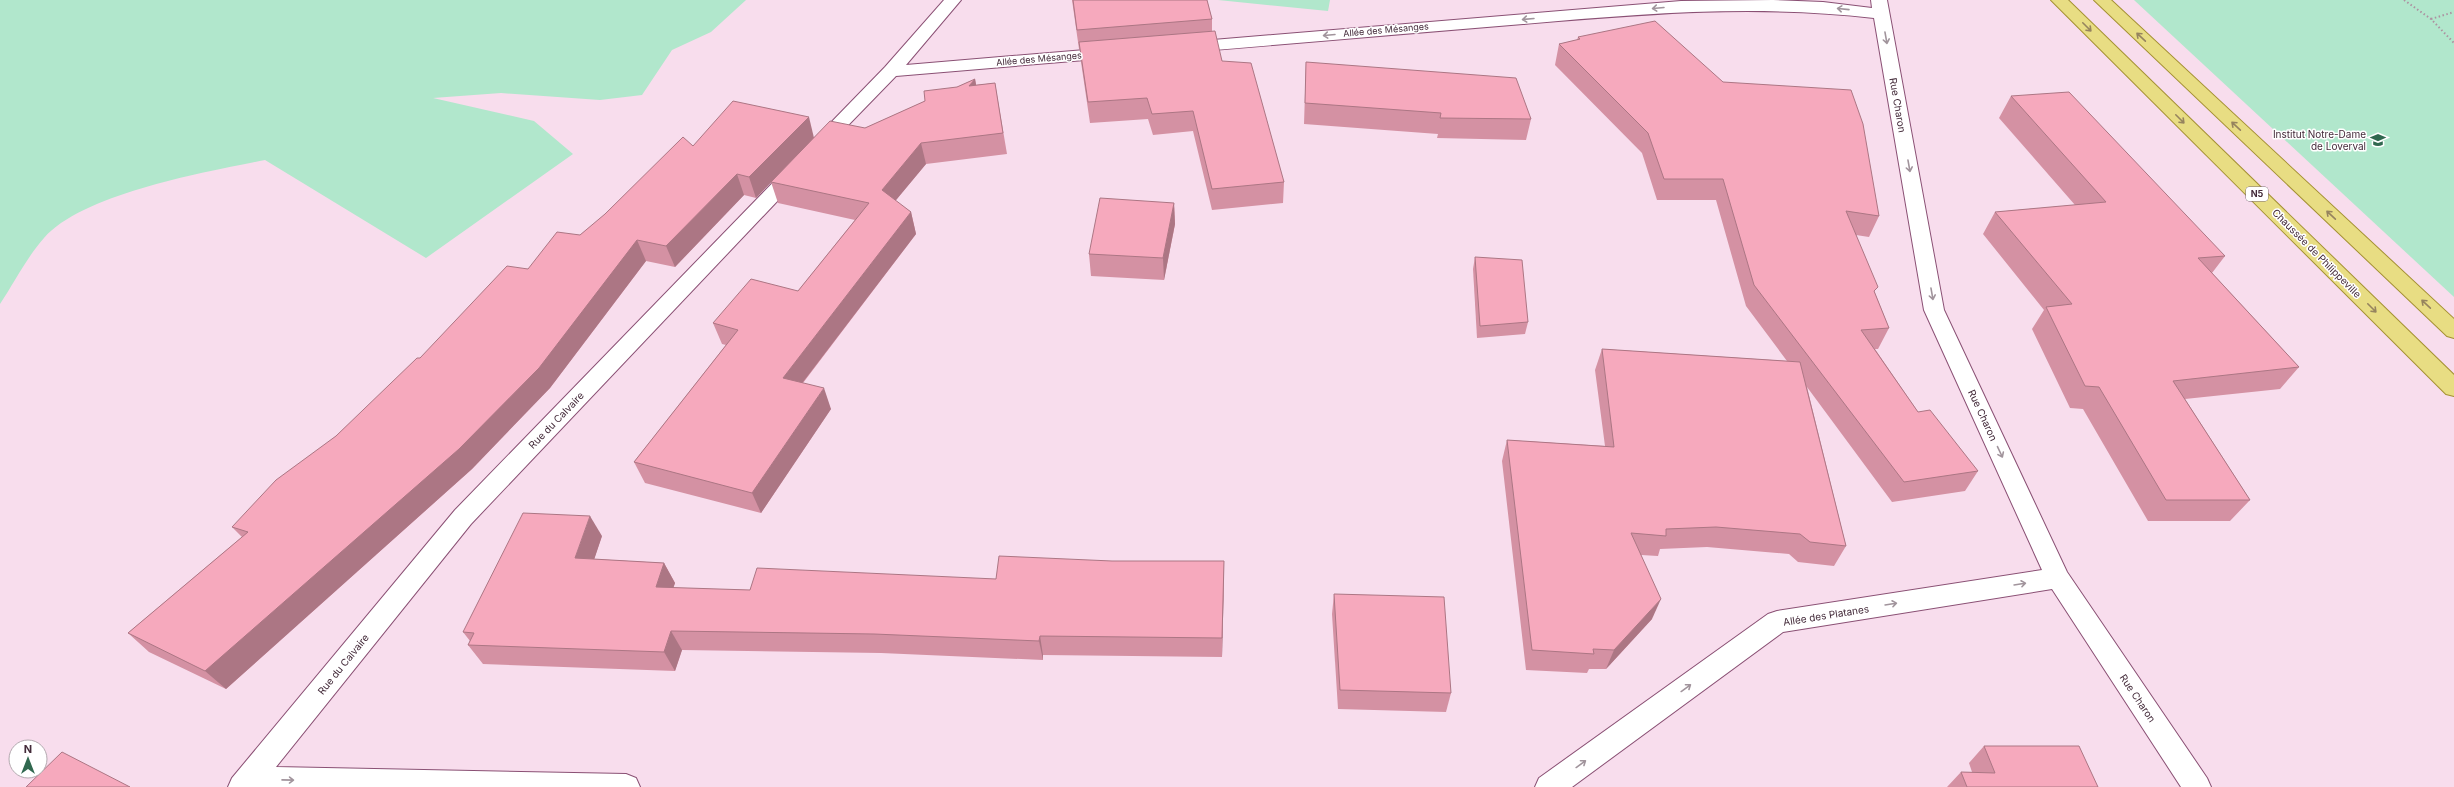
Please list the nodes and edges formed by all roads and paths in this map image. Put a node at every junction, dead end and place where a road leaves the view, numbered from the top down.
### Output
1 (953, 0) edge
2 (2059, 0) edge
3 (2102, 0) edge
4 (2404, 0) edge
5 (1881, 7) edge
6 (2454, 12) edge
7 (2431, 19) junction
8 (2454, 44) edge
9 (1175, 48) edge
10 (1128, 52) edge
11 (891, 71) junction
12 (2454, 331) edge
13 (2454, 388) edge
14 (2058, 578) junction
15 (245, 783) edge
16 (626, 787) edge
17 (1549, 787) edge
18 (2197, 787) edge

1 - 11 street, Rue du Calvaire
2 -> 13 main road, Chaussée de Philippeville / N5
12 -> 3 main road
4 - 7 path
5 -> 9 street, Allée des Mésanges
5 -> 14 street, Rue Charon
6 - 7 path
7 - 8 path
10 - 11 street, Allée des Mésanges
11 - 15 street, Rue du Calvaire
17 -> 14 street, Allée des Platanes
14 - 18 street, Rue Charon
15 -> 16 street

